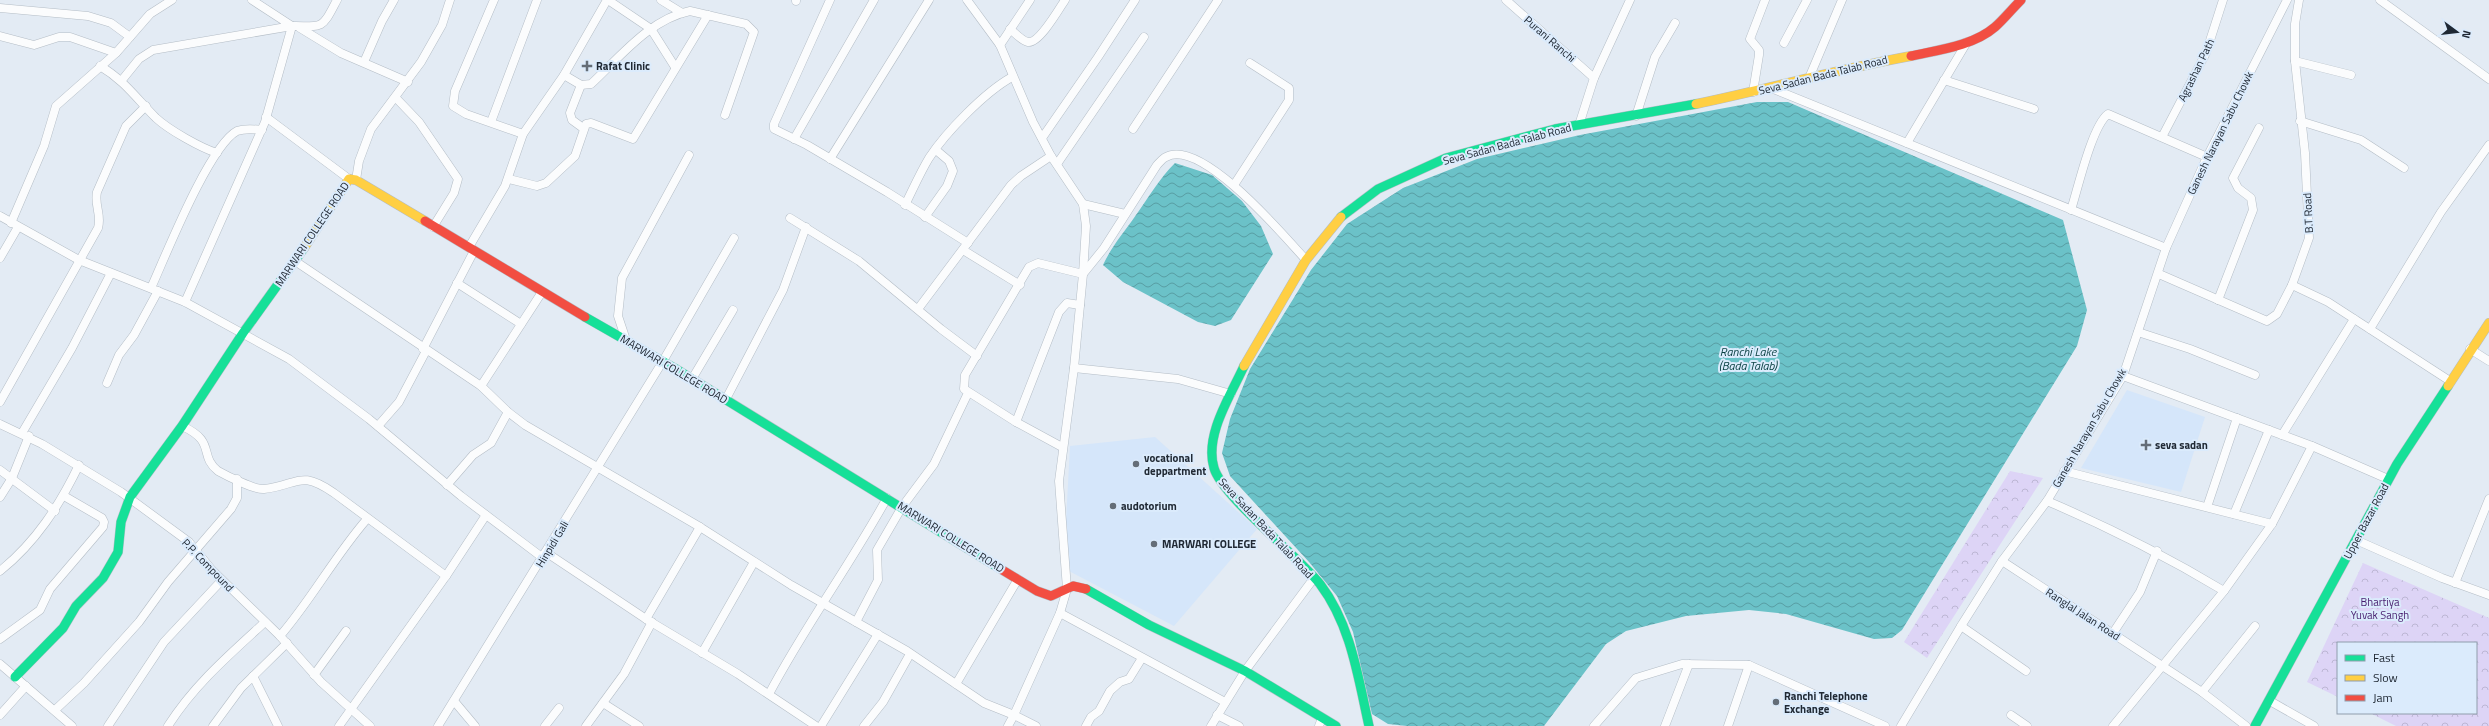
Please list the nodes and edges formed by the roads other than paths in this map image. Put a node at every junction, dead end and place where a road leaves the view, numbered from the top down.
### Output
1 (172, 0) edge
2 (252, 0) edge
3 (337, 0) edge
4 (394, 0) edge
5 (450, 0) edge
6 (494, 0) edge
7 (537, 0) edge
8 (608, 0) edge
9 (661, 0) edge
10 (830, 0) edge
11 (874, 0) edge
12 (930, 0) edge
13 (967, 0) edge
14 (1030, 0) edge
15 (1066, 0) edge
16 (1135, 0) edge
17 (1218, 0) edge
18 (1506, 0) edge
19 (1630, 0) edge
20 (1765, 0) edge
21 (1807, 0) edge
22 (1842, 0) edge
23 (2021, 0) edge
24 (2223, 0) edge
25 (2287, 0) edge
26 (2299, 0) edge
27 (2380, 0) edge
28 (0, 8) edge
29 (682, 13) junction
30 (708, 15) junction
31 (1675, 23) dead end
32 (295, 26) junction
33 (651, 29) junction
34 (1010, 30) junction
35 (0, 36) edge
36 (130, 37) junction
37 (1144, 37) dead end
38 (1967, 42) junction
39 (1784, 44) dead end
40 (1000, 45) junction
41 (116, 53) junction
42 (2295, 61) junction
43 (364, 62) junction
44 (1250, 63) dead end
45 (100, 66) junction
46 (675, 67) junction
47 (564, 75) junction
48 (2351, 75) dead end
49 (1012, 77) junction
50 (1594, 78) junction
51 (1809, 78) junction
52 (2489, 79) edge
53 (122, 80) junction
54 (1944, 80) junction
55 (408, 82) junction
56 (581, 85) junction
57 (1771, 88) junction
58 (1753, 92) junction
59 (396, 98) junction
60 (146, 106) junction
61 (2034, 109) dead end
62 (725, 116) dead end
63 (1636, 116) junction
64 (266, 117) junction
65 (2300, 121) junction
66 (491, 122) junction
67 (1579, 125) junction
68 (583, 128) junction
69 (2259, 128) dead end
70 (1133, 129) dead end
71 (262, 130) junction
72 (523, 134) junction
73 (2162, 137) junction
74 (1042, 138) junction
75 (794, 139) junction
76 (1907, 143) junction
77 (2489, 145) edge
78 (936, 150) junction
79 (217, 153) junction
80 (689, 155) dead end
81 (1051, 156) junction
82 (2207, 157) junction
83 (830, 158) junction
84 (1057, 164) junction
85 (2404, 168) dead end
86 (509, 178) junction
87 (352, 180) junction
88 (1234, 185) junction
89 (1083, 204) junction
90 (905, 205) junction
91 (2071, 210) junction
92 (1126, 214) junction
93 (0, 216) edge
94 (790, 218) dead end
95 (925, 218) junction
96 (14, 225) junction
97 (433, 227) junction
98 (806, 227) junction
99 (734, 238) dead end
100 (966, 246) junction
101 (2166, 248) junction
102 (472, 249) junction
103 (0, 258) edge
104 (79, 260) junction
105 (1306, 260) junction
106 (295, 261) junction
107 (111, 272) junction
108 (1083, 274) junction
109 (2159, 274) junction
110 (457, 283) junction
111 (1020, 285) junction
112 (2292, 285) junction
113 (154, 289) junction
114 (542, 292) junction
115 (2218, 300) junction
116 (185, 302) junction
117 (1080, 305) junction
118 (918, 309) junction
119 (733, 310) dead end
120 (2354, 319) junction
121 (2489, 323) edge
122 (521, 324) junction
123 (2370, 329) junction
124 (2138, 332) junction
125 (243, 333) junction
126 (626, 340) junction
127 (425, 350) junction
128 (2470, 350) junction
129 (977, 356) junction
130 (663, 361) junction
131 (2489, 361) edge
132 (1074, 368) junction
133 (2255, 375) dead end
134 (2122, 376) junction
135 (692, 378) junction
136 (2450, 381) junction
137 (107, 382) dead end
138 (481, 386) junction
139 (968, 393) junction
140 (1231, 394) junction
141 (726, 399) junction
142 (0, 402) edge
143 (508, 412) junction
144 (2237, 418) junction
145 (1016, 422) junction
146 (0, 424) edge
147 (182, 426) junction
148 (378, 426) junction
149 (2268, 430) junction
150 (25, 435) junction
151 (2282, 435) junction
152 (2312, 446) junction
153 (1062, 447) junction
154 (79, 465) junction
155 (599, 467) junction
156 (0, 470) edge
157 (2064, 471) junction
158 (12, 478) junction
159 (237, 479) junction
160 (2388, 479) junction
161 (448, 484) junction
162 (64, 496) junction
163 (0, 497) edge
164 (130, 498) junction
165 (887, 498) junction
166 (2489, 499) edge
167 (2047, 501) junction
168 (902, 507) junction
169 (2207, 507) junction
170 (55, 510) junction
171 (2234, 514) junction
172 (486, 515) junction
173 (367, 519) junction
174 (2272, 524) junction
175 (700, 527) junction
176 (2356, 540) junction
177 (196, 550) junction
178 (2157, 551) junction
179 (545, 556) junction
180 (2002, 561) junction
181 (754, 562) junction
182 (0, 570) edge
183 (446, 576) junction
184 (1314, 578) junction
185 (1018, 579) junction
186 (222, 580) junction
187 (2455, 582) junction
188 (1067, 589) junction
189 (2224, 591) junction
190 (2489, 595) edge
191 (822, 603) junction
192 (1060, 613) junction
193 (649, 621) junction
194 (265, 622) junction
195 (856, 622) junction
196 (1960, 626) junction
197 (2256, 626) dead end
198 (346, 630) dead end
199 (2114, 633) junction
200 (878, 634) junction
201 (280, 636) junction
202 (0, 639) edge
203 (286, 643) junction
204 (702, 653) junction
205 (910, 654) junction
206 (1142, 658) junction
207 (0, 664) edge
208 (1689, 664) junction
209 (1749, 665) junction
210 (2163, 667) junction
211 (1246, 671) junction
212 (2026, 671) dead end
213 (314, 675) junction
214 (15, 676) junction
215 (253, 676) junction
216 (956, 684) junction
217 (26, 686) junction
218 (2202, 692) junction
219 (769, 694) junction
220 (454, 701) junction
221 (2270, 701) junction
222 (1225, 702) junction
223 (603, 703) junction
224 (351, 708) junction
225 (559, 708) dead end
226 (55, 710) junction
227 (2011, 714) dead end
228 (0, 715) edge
229 (1014, 715) junction
230 (1217, 715) junction
231 (1320, 722) edge
232 (72, 726) edge
233 (108, 726) edge
234 (168, 726) edge
235 (213, 726) edge
236 (278, 726) edge
237 (339, 726) edge
238 (370, 726) edge
239 (438, 726) edge
240 (475, 726) edge
241 (545, 726) edge
242 (586, 726) edge
243 (639, 726) edge
244 (816, 726) edge
245 (821, 726) edge
246 (864, 726) edge
247 (1008, 726) edge
248 (1036, 726) edge
249 (1086, 726) edge
250 (1211, 726) edge
251 (1239, 726) edge
252 (1336, 726) edge
253 (1369, 726) edge
254 (1594, 726) edge
255 (1665, 726) edge
256 (1728, 726) edge
257 (1885, 726) edge
258 (1901, 726) edge
259 (2027, 726) edge
260 (2113, 726) edge
261 (2246, 726) edge
262 (2255, 726) edge
263 (2314, 726) edge

1 - 36 street
2 - 32 street
3 - 32 street
4 - 43 street
5 - 55 street
6 - 66 street
7 - 66 street
8 - 33 street
8 - 47 street
9 - 29 street
10 - 75 street
11 - 75 street
12 - 83 street
13 - 40 street
14 - 34 street
15 - 34 street
16 - 74 street
17 - 70 street
18 - 50 street, Purani Ranchi
19 - 50 street
20 - 58 street
21 - 39 street
22 - 51 street
23 - 38 street, Seva Sadan Bada Talab Road
24 - 73 street, Agrashan Path
25 - 82 street, Ganesh Narayan Sabu Chowk
26 - 42 street, B.T Road
27 - 52 street
28 - 36 street
29 - 30 street
29 - 33 street
30 - 46 street
30 - 62 street
31 - 63 street
32 - 43 street
32 - 53 street
32 - 64 street
33 - 46 street
33 - 56 street
34 - 40 street
35 - 41 street
36 - 41 street
37 - 84 street
38 - 51 street, Seva Sadan Bada Talab Road
38 - 54 street
40 - 49 street
41 - 45 street
42 - 48 street
42 - 65 street, B.T Road
43 - 55 street
44 - 88 street
45 - 53 street
45 - 96 street
46 - 68 street
47 - 56 street
47 - 72 street
49 - 74 street
49 - 78 street
50 - 67 street
51 - 57 street, Seva Sadan Bada Talab Road
53 - 60 street
54 - 61 street
54 - 76 street
55 - 59 street
56 - 68 street
57 - 58 street, Seva Sadan Bada Talab Road
57 - 76 street
58 - 63 street, Seva Sadan Bada Talab Road
59 - 87 street
59 - 97 street
60 - 79 street
60 - 104 street
63 - 67 street, Seva Sadan Bada Talab Road
64 - 71 street
64 - 87 street
65 - 85 street
65 - 112 street, B.T Road
66 - 72 street
67 - 105 street, Seva Sadan Bada Talab Road
68 - 86 street
69 - 115 street
71 - 79 street
71 - 116 street
72 - 86 street
73 - 82 street
73 - 91 street
74 - 81 street
75 - 83 street
76 - 91 street
77 - 123 street
78 - 90 street
78 - 95 street
79 - 113 street
80 - 126 street
81 - 84 street
81 - 100 street
82 - 101 street, Ganesh Narayan Sabu Chowk
83 - 90 street
84 - 89 street
86 - 102 street
87 - 97 street, MARWARI COLLEGE ROAD
87 - 106 street, MARWARI COLLEGE ROAD
88 - 92 street
88 - 105 street
89 - 92 street
89 - 108 street
90 - 95 street
91 - 101 street
92 - 108 street
93 - 96 street
94 - 98 street
95 - 100 street
96 - 103 street
96 - 104 street
97 - 102 street, MARWARI COLLEGE ROAD
98 - 118 street
98 - 141 street
99 - 130 street, Hinpidi Gali
100 - 111 street
100 - 118 street
101 - 109 street, Ganesh Narayan Sabu Chowk
102 - 110 street
102 - 114 street, MARWARI COLLEGE ROAD
104 - 107 street
104 - 142 street
105 - 140 street, Seva Sadan Bada Talab Road
106 - 125 street, MARWARI COLLEGE ROAD
106 - 127 street
107 - 113 street
107 - 150 street
108 - 111 street
108 - 117 street
109 - 115 street, B.T Road
109 - 124 street, Ganesh Narayan Sabu Chowk
110 - 122 street
110 - 127 street
111 - 129 street
112 - 115 street, B.T Road
112 - 120 street
113 - 116 street
113 - 137 street
114 - 122 street
114 - 126 street, MARWARI COLLEGE ROAD
116 - 125 street
117 - 132 street
117 - 145 street
118 - 129 street
119 - 135 street
120 - 123 street
120 - 151 street
121 - 128 street, Upper Bazar Road
122 - 138 street
123 - 136 street
124 - 133 street
124 - 134 street, Ganesh Narayan Sabu Chowk
125 - 147 street, MARWARI COLLEGE ROAD
125 - 148 street
126 - 130 street, MARWARI COLLEGE ROAD
127 - 138 street
127 - 148 street
128 - 131 street
128 - 136 street, Upper Bazar Road
129 - 139 street
130 - 135 street, MARWARI COLLEGE ROAD
130 - 155 street, Hinpidi Gali
132 - 140 street
132 - 153 street
134 - 144 street
134 - 157 street, Ganesh Narayan Sabu Chowk
135 - 141 street, MARWARI COLLEGE ROAD
136 - 160 street, Upper Bazar Road
138 - 143 street
139 - 145 street
139 - 168 street
140 - 184 street, Seva Sadan Bada Talab Road
141 - 165 street, MARWARI COLLEGE ROAD
143 - 155 street
143 - 161 street
144 - 149 street
144 - 169 street
145 - 153 street
146 - 150 street, P.P. Compound
147 - 159 street
147 - 164 street, MARWARI COLLEGE ROAD
148 - 161 street
149 - 151 street
149 - 171 street
150 - 154 street, P.P. Compound
150 - 158 street
151 - 152 street
152 - 160 street
152 - 174 street
153 - 188 street
154 - 162 street
154 - 164 street, P.P. Compound
155 - 175 street
155 - 179 street, Hinpidi Gali
156 - 158 street
157 - 167 street, Ganesh Narayan Sabu Chowk
157 - 169 street
158 - 163 street
158 - 170 street
159 - 173 street
159 - 177 street
160 - 176 street, Upper Bazar Road
161 - 172 street
162 - 170 street
162 - 202 street
164 - 177 street, P.P. Compound
164 - 214 street, MARWARI COLLEGE ROAD
165 - 168 street, MARWARI COLLEGE ROAD
165 - 191 street
166 - 187 street
167 - 178 street
167 - 180 street, Ganesh Narayan Sabu Chowk
168 - 185 street, MARWARI COLLEGE ROAD
168 - 195 street
169 - 171 street
170 - 182 street
171 - 174 street
172 - 179 street
172 - 183 street
173 - 183 street
173 - 201 street
174 - 189 street
175 - 181 street
175 - 193 street
176 - 187 street
176 - 221 street, Upper Bazar Road
177 - 186 street, P.P. Compound
177 - 226 street
178 - 189 street
178 - 199 street
179 - 193 street
179 - 220 street, Hinpidi Gali
180 - 196 street, Ganesh Narayan Sabu Chowk
180 - 199 street, Ranglal Jalan Road
181 - 191 street
181 - 204 street
183 - 224 street
184 - 211 street
184 - 253 street, Seva Sadan Bada Talab Road
185 - 188 street, MARWARI COLLEGE ROAD
185 - 216 street
186 - 194 street, P.P. Compound
186 - 233 street
187 - 190 street
188 - 192 street
188 - 211 street, MARWARI COLLEGE ROAD
189 - 210 street
191 - 195 street
191 - 219 street
192 - 206 street
192 - 229 street
193 - 204 street
193 - 223 street
194 - 201 street, P.P. Compound
194 - 234 street
195 - 200 street
196 - 212 street
196 - 258 street, Ganesh Narayan Sabu Chowk
197 - 218 street
198 - 213 street
199 - 210 street, Ranglal Jalan Road
200 - 205 street
200 - 245 street
201 - 203 street, P.P. Compound
203 - 213 street, P.P. Compound
203 - 215 street
204 - 219 street
205 - 216 street
205 - 246 street
206 - 222 street
206 - 249 street
207 - 214 street
208 - 209 street
208 - 254 street
208 - 255 street
209 - 256 street
209 - 257 street
210 - 218 street, Ranglal Jalan Road
210 - 260 street
211 - 222 street
211 - 231 street, MARWARI COLLEGE ROAD
213 - 224 street, P.P. Compound
214 - 217 street
215 - 235 street
215 - 236 street
216 - 229 street
217 - 226 street
217 - 228 street
218 - 261 street, Ranglal Jalan Road
219 - 244 street
220 - 239 street, Hinpidi Gali
220 - 240 street
221 - 262 street, Upper Bazar Road
221 - 263 street
222 - 230 street
223 - 242 street
223 - 243 street
224 - 237 street
224 - 238 street, P.P. Compound
225 - 241 street
226 - 232 street
227 - 259 street
229 - 247 street
229 - 248 street
230 - 250 street
230 - 251 street
231 - 252 street, MARWARI COLLEGE ROAD

